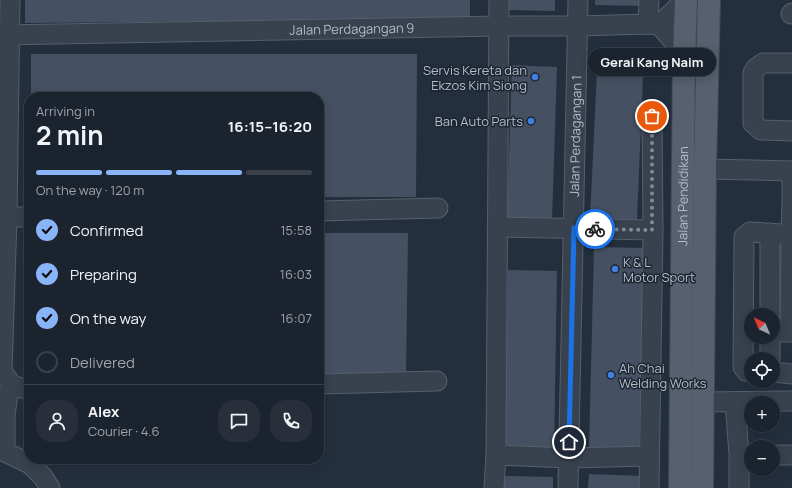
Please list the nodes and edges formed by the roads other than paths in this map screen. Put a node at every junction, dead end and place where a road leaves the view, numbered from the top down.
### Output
1 (10, 0) edge
2 (499, 0) edge
3 (578, 0) edge
4 (649, 0) edge
5 (685, 0) edge
6 (709, 0) edge
7 (654, 25) junction
8 (499, 26) junction
9 (577, 26) junction
10 (5, 36) edge
11 (684, 58) junction
12 (792, 63) edge
13 (652, 116) dead end
14 (792, 131) edge
15 (705, 169) junction
16 (792, 171) edge
17 (792, 201) edge
18 (438, 208) dead end
19 (324, 211) edge
20 (7, 217) junction
21 (24, 217) edge
22 (497, 227) junction
23 (574, 228) junction
24 (652, 230) junction
25 (791, 230) edge
26 (770, 233) junction
27 (770, 308) edge
28 (780, 332) edge
29 (744, 368) edge
30 (780, 373) edge
31 (792, 374) edge
32 (437, 381) dead end
33 (324, 384) edge
34 (21, 387) edge
35 (792, 401) edge
36 (703, 402) junction
37 (735, 402) junction
38 (744, 450) edge
39 (496, 455) junction
40 (780, 455) edge
41 (792, 455) edge
42 (649, 456) junction
43 (569, 458) junction
44 (744, 460) edge
45 (24, 461) edge
46 (30, 464) edge
47 (50, 488) edge
48 (494, 488) edge
49 (568, 488) edge
50 (649, 488) edge
51 (680, 488) edge
52 (702, 488) edge
53 (739, 488) edge

1 - 10 street
2 - 8 street
3 - 9 street, Jalan Perdagangan 1
4 - 7 street
5 - 7 street
5 - 11 main road, Jalan Pendidikan
6 - 15 main road, Jalan Pendidikan
7 - 9 street, Jalan Perdagangan 9
7 - 11 street
8 - 9 street, Jalan Perdagangan 9
8 - 10 street, Jalan Perdagangan 9
8 - 22 street
9 - 23 street, Jalan Perdagangan 1
10 - 20 street
11 - 51 main road, Jalan Pendidikan
12 - 14 street
13 - 24 street
15 - 16 street
15 - 36 main road, Jalan Pendidikan
16 - 17 street
17 - 25 street
18 - 19 street
20 - 21 street
20 - 34 street
22 - 23 street
22 - 39 street
23 - 24 street
23 - 43 street, Jalan Perdagangan 1
24 - 42 street
25 - 26 street
25 - 28 street
26 - 27 street
26 - 29 street
30 - 31 street
32 - 33 street
34 - 45 street
35 - 37 street
36 - 37 street
36 - 52 main road, Jalan Pendidikan
37 - 38 street
39 - 43 street
39 - 48 street
40 - 41 street
42 - 43 street
42 - 50 street
43 - 49 street, Jalan Perdagangan 1
44 - 53 street
46 - 47 street

